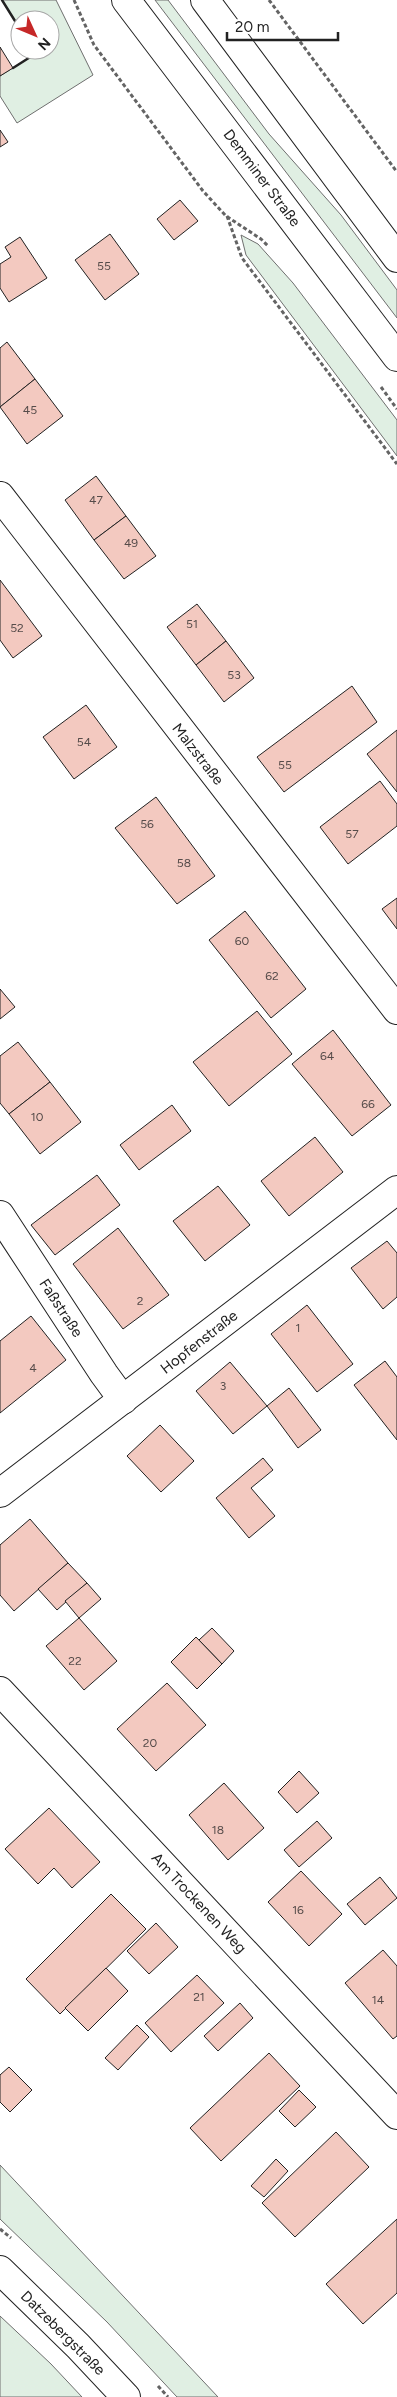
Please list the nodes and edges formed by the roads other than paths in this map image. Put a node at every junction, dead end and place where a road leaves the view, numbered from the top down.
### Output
1 (126, 0) edge
2 (205, 0) edge
3 (397, 258) edge
4 (397, 357) edge
5 (0, 496) edge
6 (397, 1010) edge
7 (397, 1190) edge
8 (0, 1215) edge
9 (123, 1400) junction
10 (0, 1493) edge
11 (0, 1691) edge
12 (397, 2115) edge
13 (0, 2270) edge
14 (126, 2397) edge

1 - 4 street, Demminer Straße
2 - 3 street
5 - 6 street, Malzstraße
7 - 9 street, Hopfenstraße
8 - 9 street, Faßstraße
9 - 10 street, Hopfenstraße
11 - 12 street, Am Trockenen Weg
13 - 14 street, Datzebergstraße

